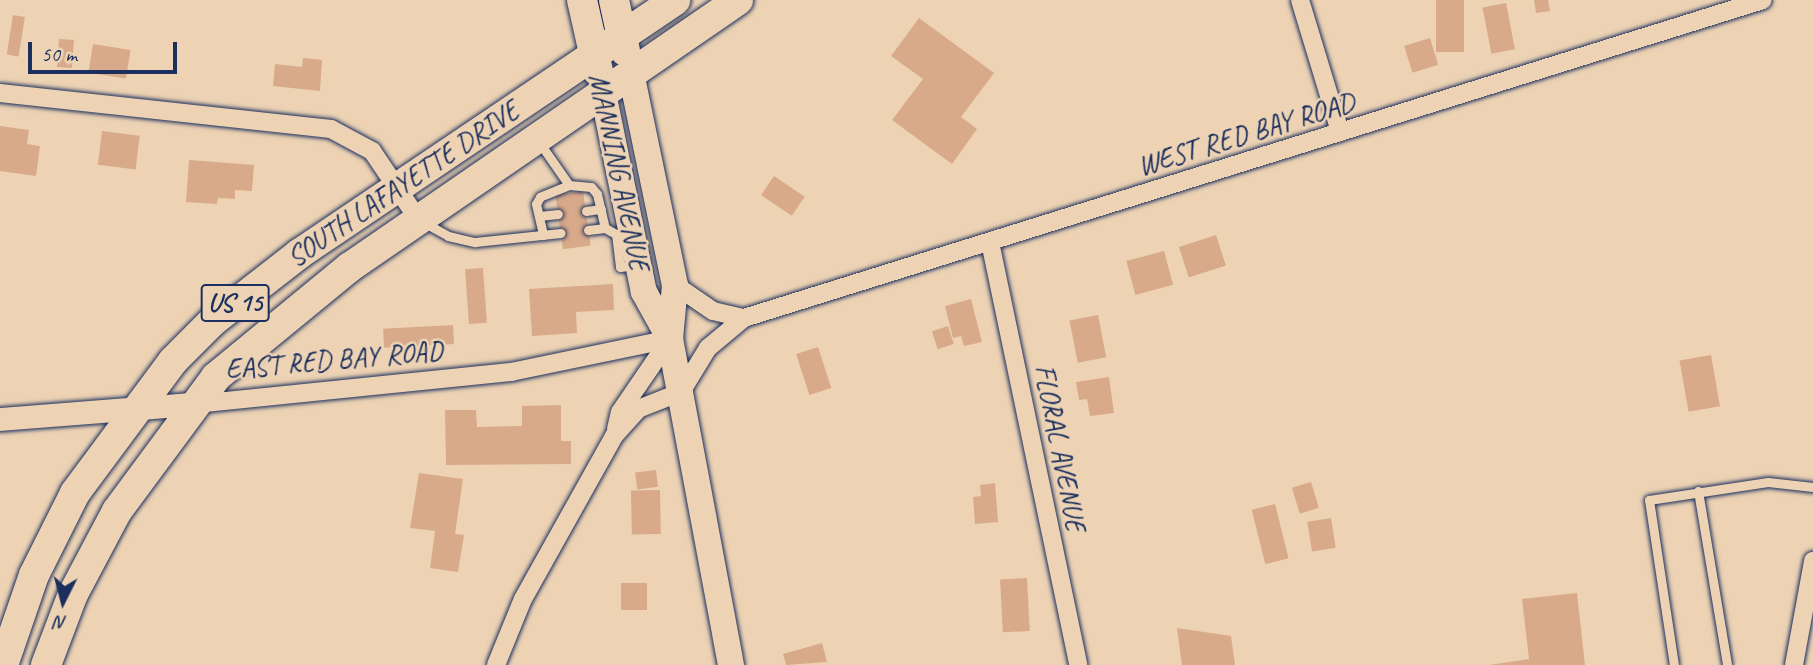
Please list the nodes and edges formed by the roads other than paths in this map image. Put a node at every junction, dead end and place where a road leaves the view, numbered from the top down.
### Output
1 (582, 0) edge
2 (614, 0) edge
3 (675, 0) edge
4 (738, 0) edge
5 (1300, 0) edge
6 (1763, 0) edge
7 (622, 35) junction
8 (594, 54) junction
9 (631, 73) junction
10 (0, 93) edge
11 (603, 93) junction
12 (1340, 132) junction
13 (537, 137) junction
14 (569, 185) junction
15 (397, 186) junction
16 (623, 190) junction
17 (597, 194) junction
18 (601, 209) junction
19 (586, 211) dead end
20 (558, 214) dead end
21 (539, 216) junction
22 (418, 219) junction
23 (605, 228) junction
24 (588, 230) dead end
25 (561, 233) dead end
26 (542, 235) junction
27 (990, 242) junction
28 (638, 264) junction
29 (675, 285) junction
30 (744, 318) junction
31 (670, 339) junction
32 (681, 392) junction
33 (192, 404) junction
34 (129, 413) junction
35 (0, 419) edge
36 (614, 436) junction
37 (1813, 487) edge
38 (1698, 491) junction
39 (1813, 561) edge
40 (3, 665) edge
41 (46, 665) edge
42 (496, 665) edge
43 (731, 665) edge
44 (1079, 665) edge
45 (1674, 665) edge
46 (1727, 665) edge
47 (1794, 665) edge

1 - 8 main road, MANNING AVENUE
2 - 7 main road, MANNING AVENUE
3 - 7 main road, US 15
4 - 9 main road, US 15
5 - 12 street
6 - 12 street, WEST RED BAY ROAD
7 - 8 main road, SOUTH LAFAYETTE DRIVE / US 15
7 - 9 main road, MANNING AVENUE
8 - 11 main road, MANNING AVENUE
8 - 15 main road, SOUTH LAFAYETTE DRIVE / US 15
9 - 11 main road, US 15
9 - 29 main road, MANNING AVENUE
10 - 15 street
11 - 13 main road, SOUTH LAFAYETTE DRIVE / US 15
11 - 16 main road, MANNING AVENUE
12 - 27 street, WEST RED BAY ROAD
13 - 14 lane
13 - 22 main road, SOUTH LAFAYETTE DRIVE / US 15
14 - 17 lane
14 - 21 lane
15 - 22 street
15 - 34 main road, SOUTH LAFAYETTE DRIVE / US 15
16 - 17 lane
16 - 28 main road, MANNING AVENUE
17 - 18 lane
18 - 19 lane
18 - 23 lane
20 - 21 lane
21 - 26 lane
22 - 26 lane
22 - 33 main road, SOUTH LAFAYETTE DRIVE / US 15
23 - 24 lane
23 - 28 lane
25 - 26 lane
27 - 30 street, WEST RED BAY ROAD
27 - 44 street, FLORAL AVENUE
28 - 31 main road, MANNING AVENUE
29 - 30 street
29 - 31 main road, MANNING AVENUE
30 - 32 street, WEST RED BAY ROAD
31 - 32 main road, MANNING AVENUE
31 - 33 street, EAST RED BAY ROAD
31 - 36 street
32 - 36 street
32 - 43 main road, MANNING AVENUE
33 - 34 street, EAST RED BAY ROAD
33 - 41 main road, SOUTH LAFAYETTE DRIVE / US 15
34 - 35 street, EAST RED BAY ROAD
34 - 40 main road, SOUTH LAFAYETTE DRIVE / US 15
36 - 42 street
37 - 38 lane
38 - 45 lane
38 - 46 lane
39 - 47 street

